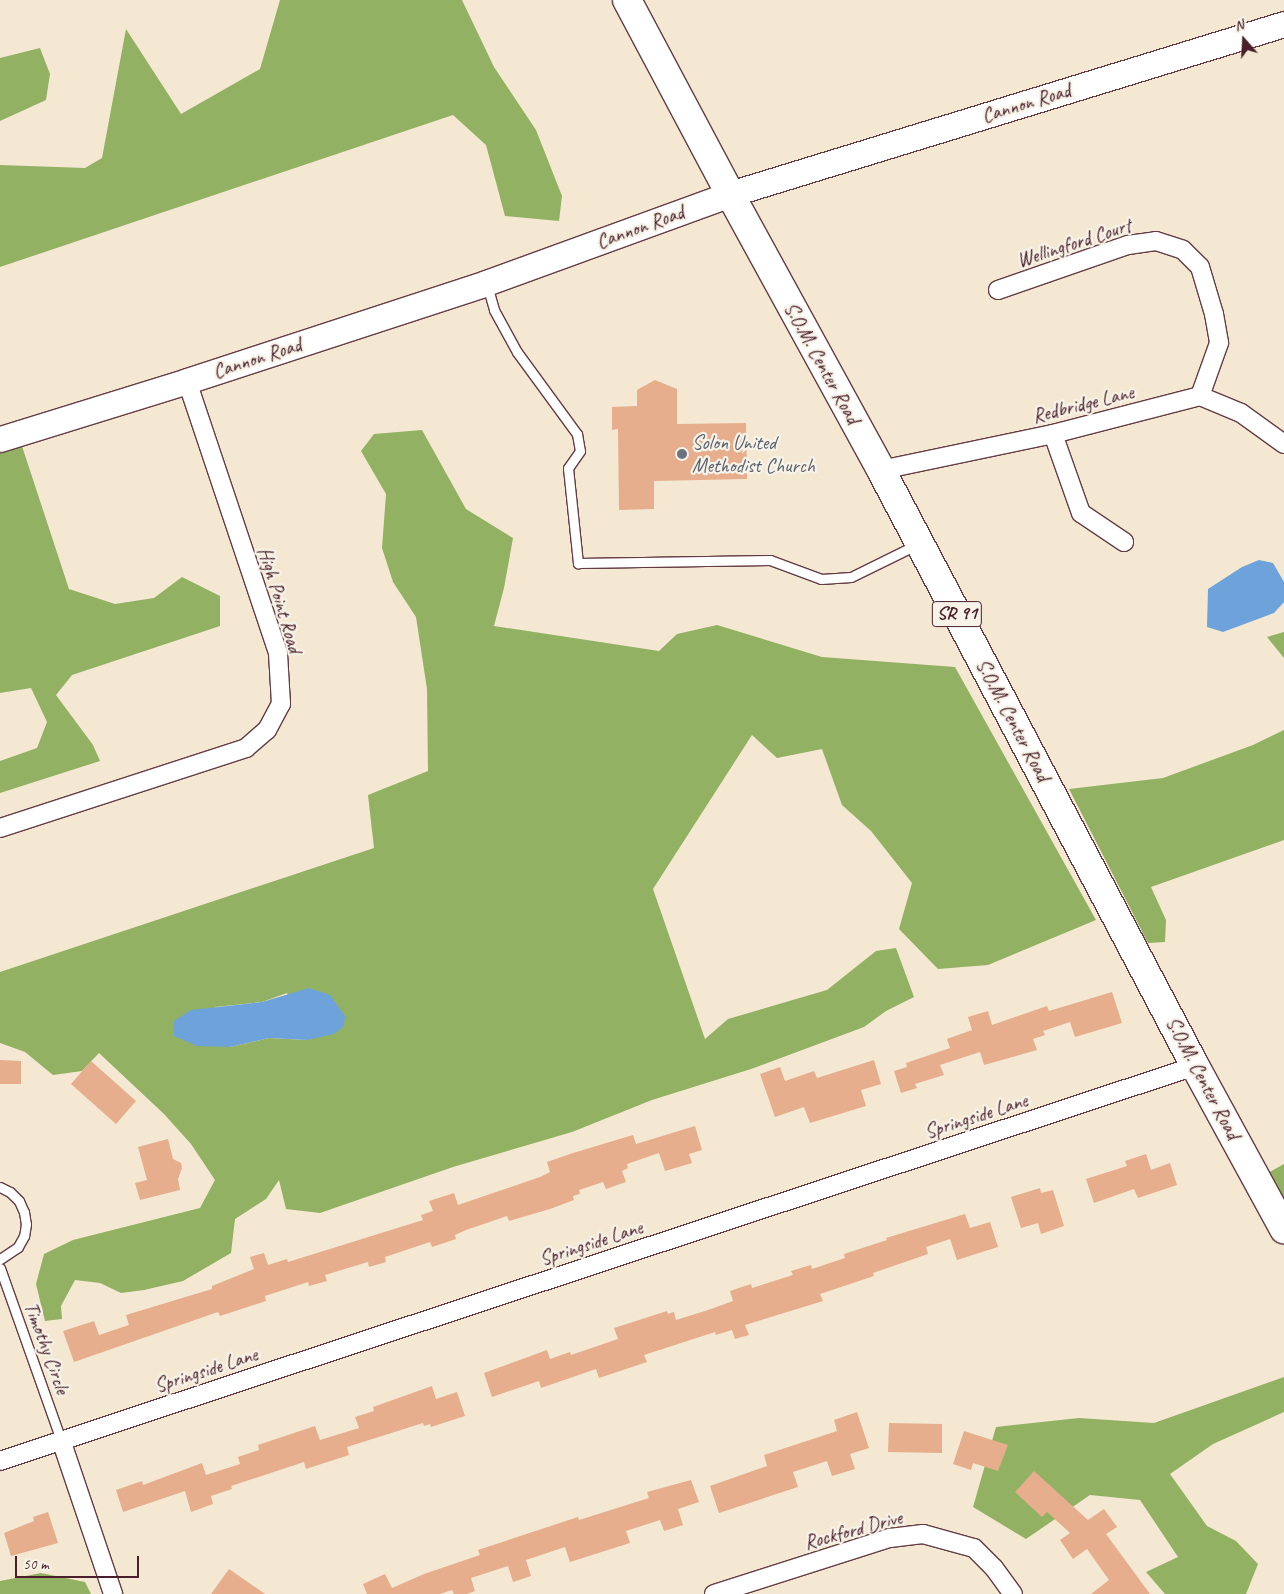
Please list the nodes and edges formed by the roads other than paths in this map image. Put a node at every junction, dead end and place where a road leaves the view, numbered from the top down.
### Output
1 (628, 0) edge
2 (1284, 24) edge
3 (730, 194) junction
4 (486, 282) junction
5 (998, 290) dead end
6 (187, 381) junction
7 (1200, 396) junction
8 (1053, 434) junction
9 (0, 439) edge
10 (1284, 444) edge
11 (881, 470) junction
12 (1124, 542) dead end
13 (920, 543) junction
14 (0, 828) edge
15 (1195, 1066) junction
16 (0, 1186) edge
17 (1284, 1229) edge
18 (0, 1259) edge
19 (0, 1268) edge
20 (61, 1440) junction
21 (0, 1461) edge
22 (113, 1594) edge
23 (714, 1594) edge
24 (1013, 1594) edge

1 - 3 main road, S.O.M. Center Road / SR 91
2 - 3 main road, Cannon Road
3 - 4 main road, Cannon Road
3 - 11 main road, S.O.M. Center Road / SR 91
4 - 6 main road, Cannon Road
4 - 13 lane
5 - 7 street, Wellingford Court
6 - 9 main road, Cannon Road
6 - 14 street, High Point Road
7 - 8 street, Redbridge Lane
7 - 10 street
8 - 11 street, Redbridge Lane
8 - 12 street
11 - 13 main road, S.O.M. Center Road / SR 91
13 - 15 main road, S.O.M. Center Road / SR 91
15 - 17 main road, S.O.M. Center Road / SR 91
15 - 20 street, Springside Lane
16 - 18 lane
19 - 20 lane, Timothy Circle
20 - 21 street, Springside Lane
20 - 22 street
23 - 24 street, Rockford Drive

